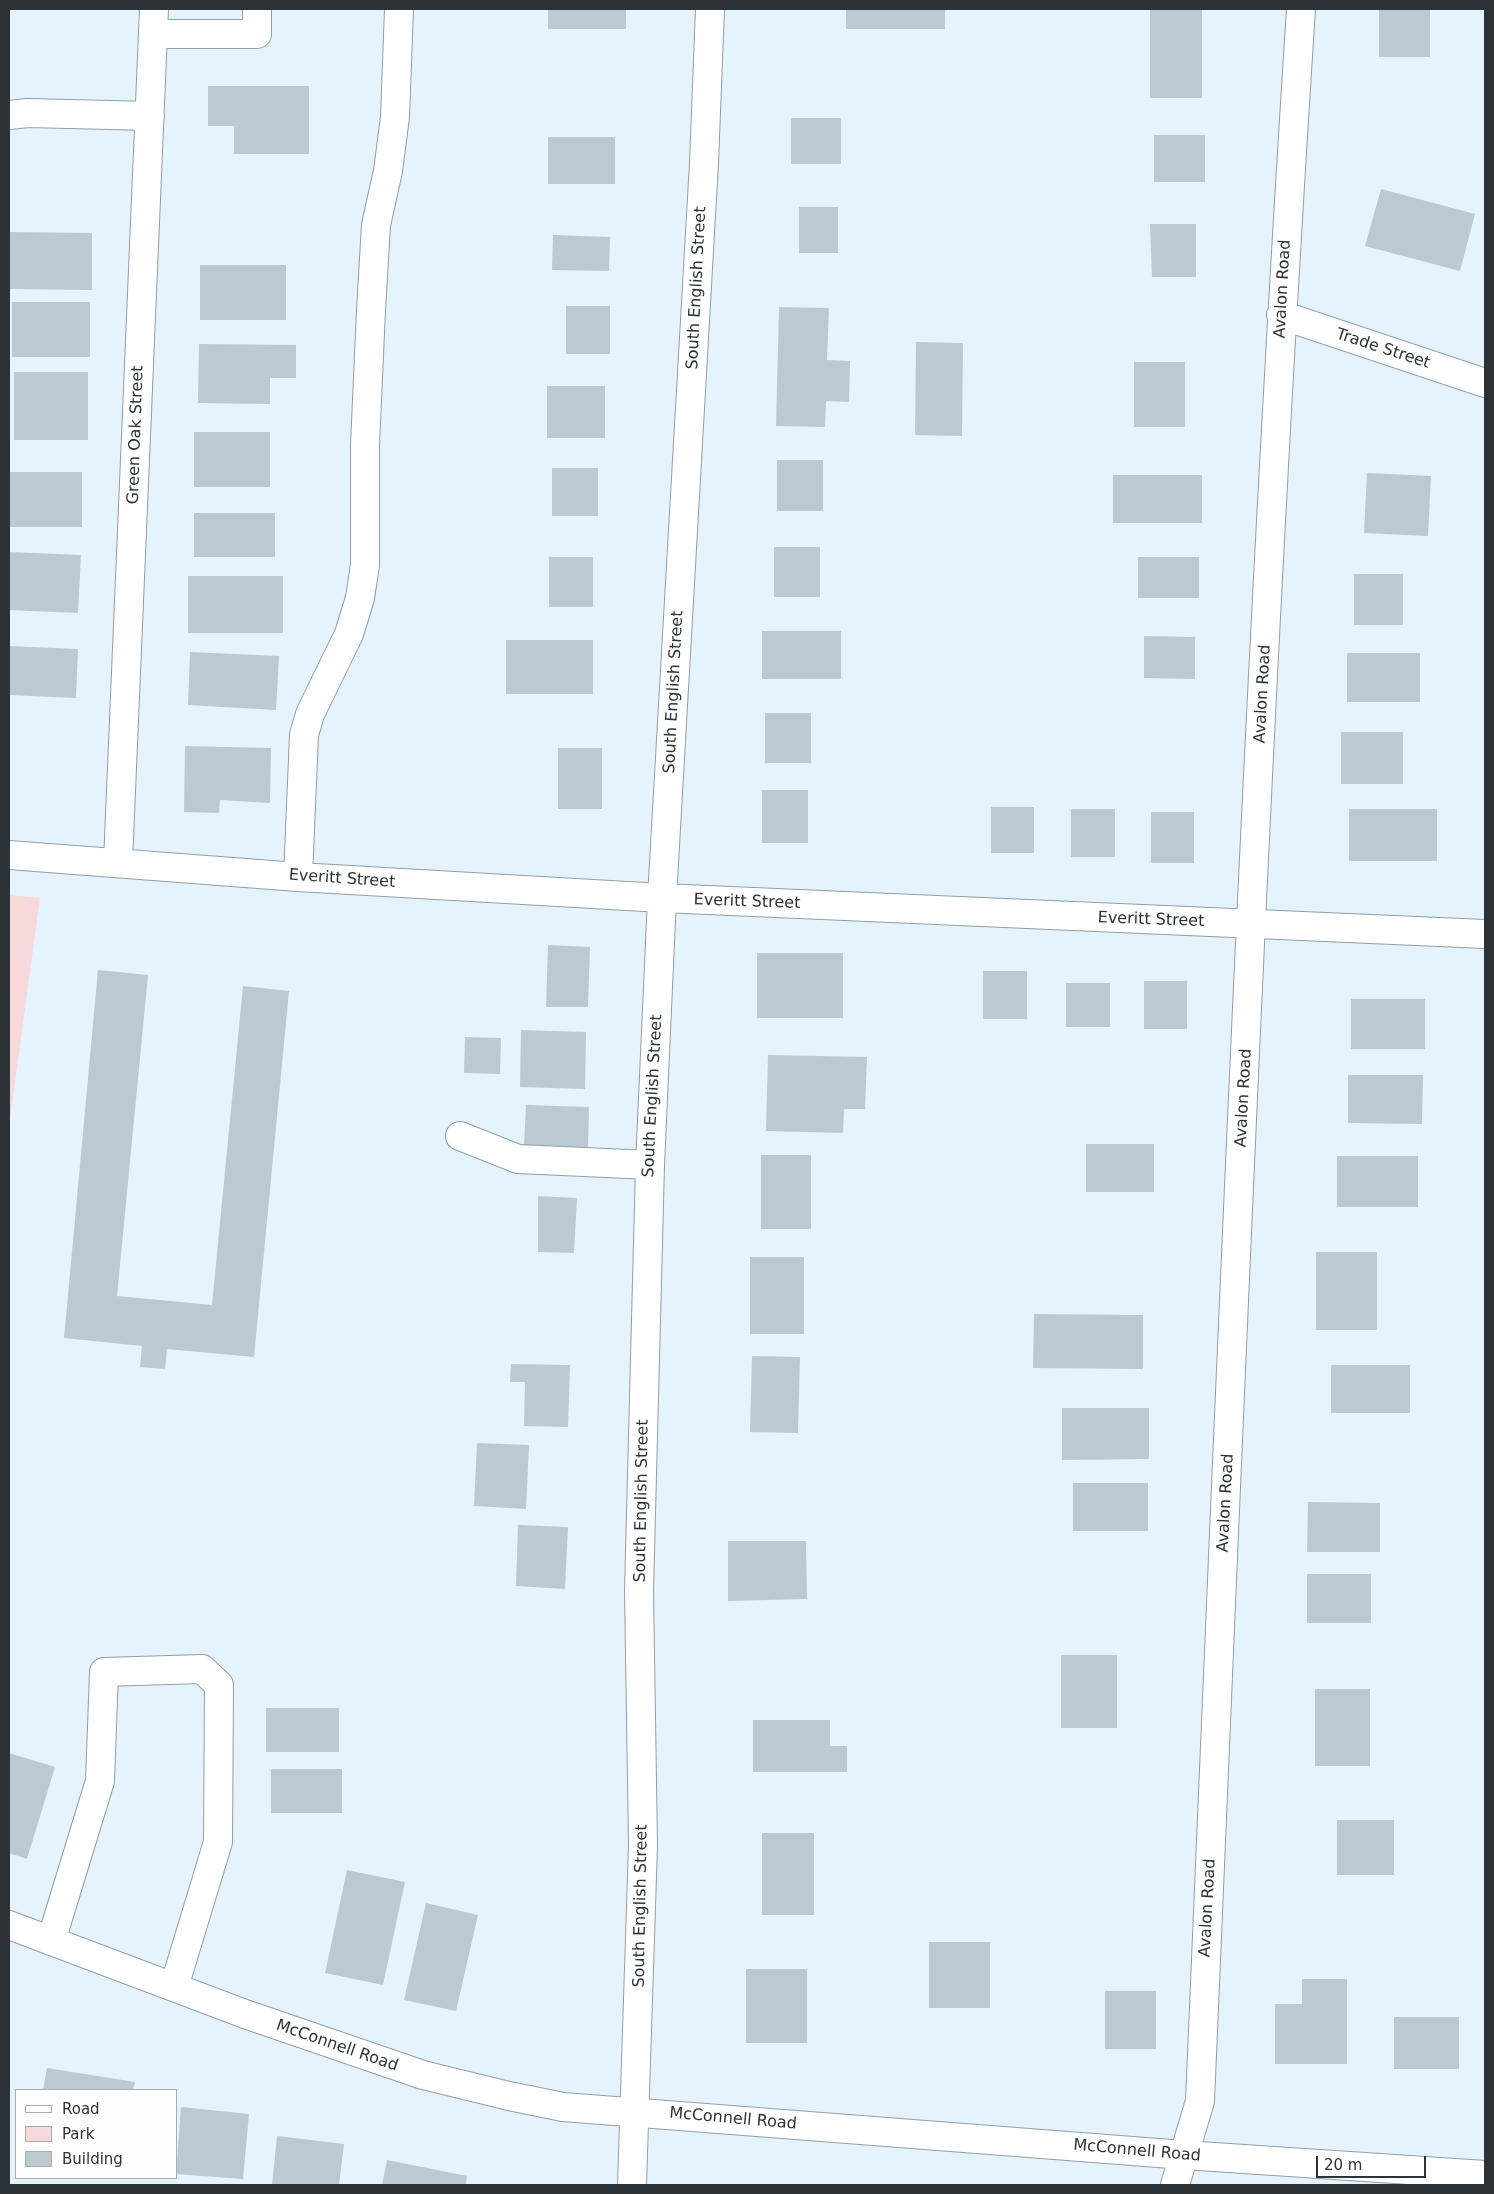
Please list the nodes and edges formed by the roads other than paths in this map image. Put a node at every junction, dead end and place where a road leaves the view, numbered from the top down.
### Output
1 (257, 9) edge
2 (399, 9) edge
3 (710, 9) edge
4 (1301, 9) edge
5 (154, 22) edge
6 (9, 115) edge
7 (150, 116) junction
8 (1281, 315) junction
9 (1485, 383) edge
10 (9, 855) edge
11 (118, 862) junction
12 (298, 877) junction
13 (662, 898) junction
14 (1251, 924) junction
15 (1485, 934) edge
16 (460, 1136) dead end
17 (650, 1165) junction
18 (9, 1925) edge
19 (51, 1941) junction
20 (174, 1987) junction
21 (636, 2111) junction
22 (1184, 2155) junction
23 (1485, 2175) edge
24 (632, 2185) edge
25 (1176, 2185) edge

1 - 5 street
2 - 12 street
3 - 13 street, South English Street
4 - 8 street, Avalon Road
5 - 7 street, Green Oak Street
6 - 7 street
7 - 11 street, Green Oak Street
8 - 9 street, Trade Street
8 - 14 street, Avalon Road
10 - 11 street, Everitt Street
11 - 12 street, Everitt Street
12 - 13 street, Everitt Street
13 - 14 street, Everitt Street
13 - 17 street, South English Street
14 - 15 street, Everitt Street
14 - 22 street, Avalon Road
16 - 17 street
17 - 21 street, South English Street
18 - 19 street, McConnell Road
19 - 20 street, McConnell Road
19 - 20 street
20 - 21 street, McConnell Road
21 - 22 street, McConnell Road
21 - 24 street, South English Street
22 - 23 street, McConnell Road
22 - 25 street, Avalon Road

